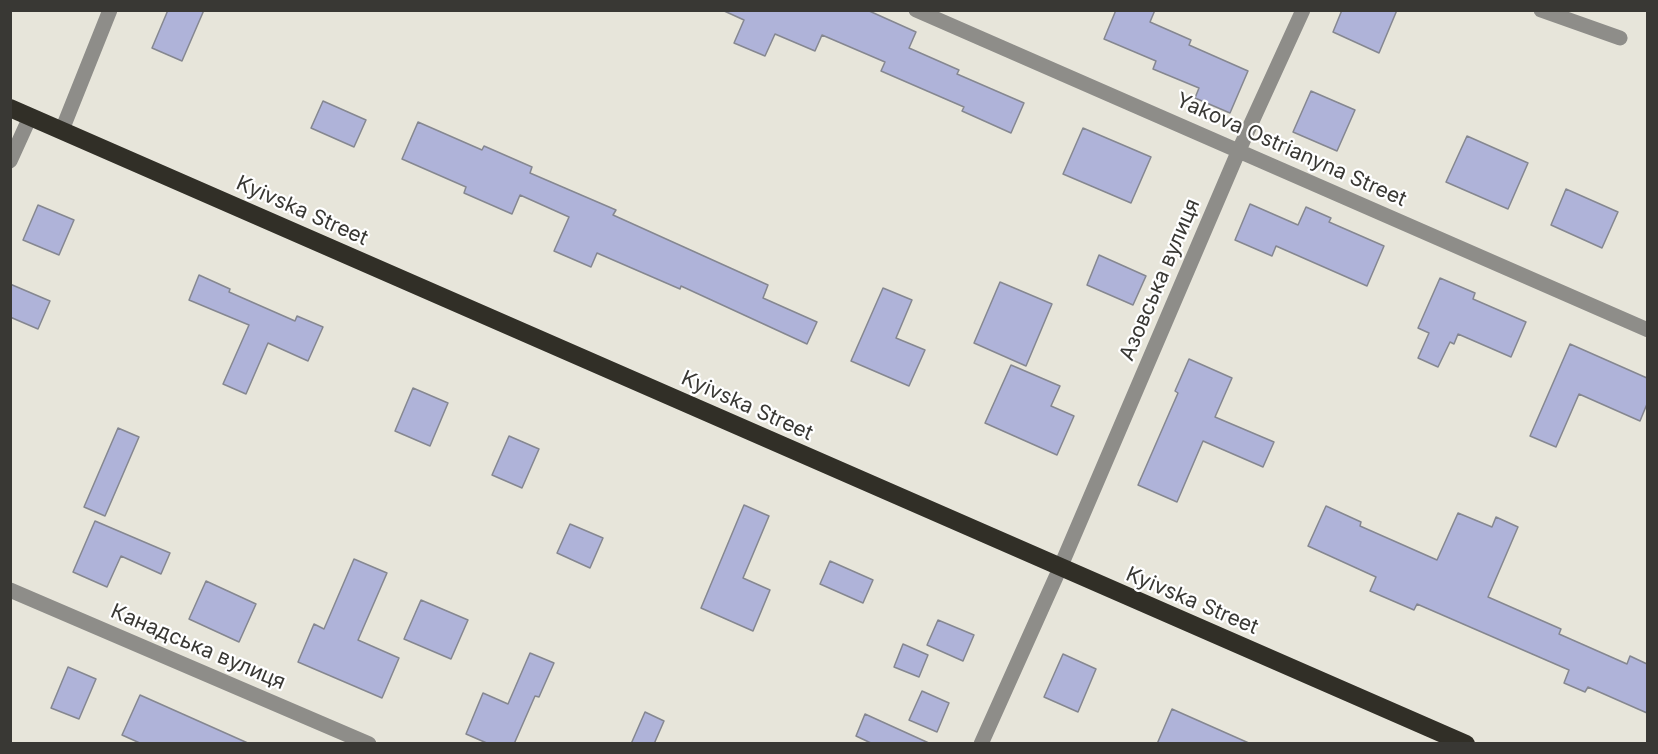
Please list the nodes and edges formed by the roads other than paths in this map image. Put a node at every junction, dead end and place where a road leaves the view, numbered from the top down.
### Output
1 (110, 10) edge
2 (916, 10) edge
3 (1303, 10) edge
4 (1541, 10) edge
5 (1620, 38) dead end
6 (10, 108) edge
7 (30, 117) junction
8 (62, 130) junction
9 (1239, 150) junction
10 (10, 161) edge
11 (1647, 330) edge
12 (1060, 568) junction
13 (10, 590) edge
14 (369, 744) edge
15 (981, 744) edge
16 (1466, 744) edge

1 - 8 street
2 - 9 street, Yakova Ostrianyna Street
3 - 9 street, Азовська вулиця
4 - 5 street
6 - 7 highway, Kyivska Street
7 - 8 highway, Kyivska Street
7 - 10 street
8 - 12 highway, Kyivska Street
9 - 11 street, Yakova Ostrianyna Street
9 - 12 street, Азовська вулиця
12 - 15 street, Азовська вулиця
12 - 16 highway, Kyivska Street
13 - 14 street, Канадська вулиця

